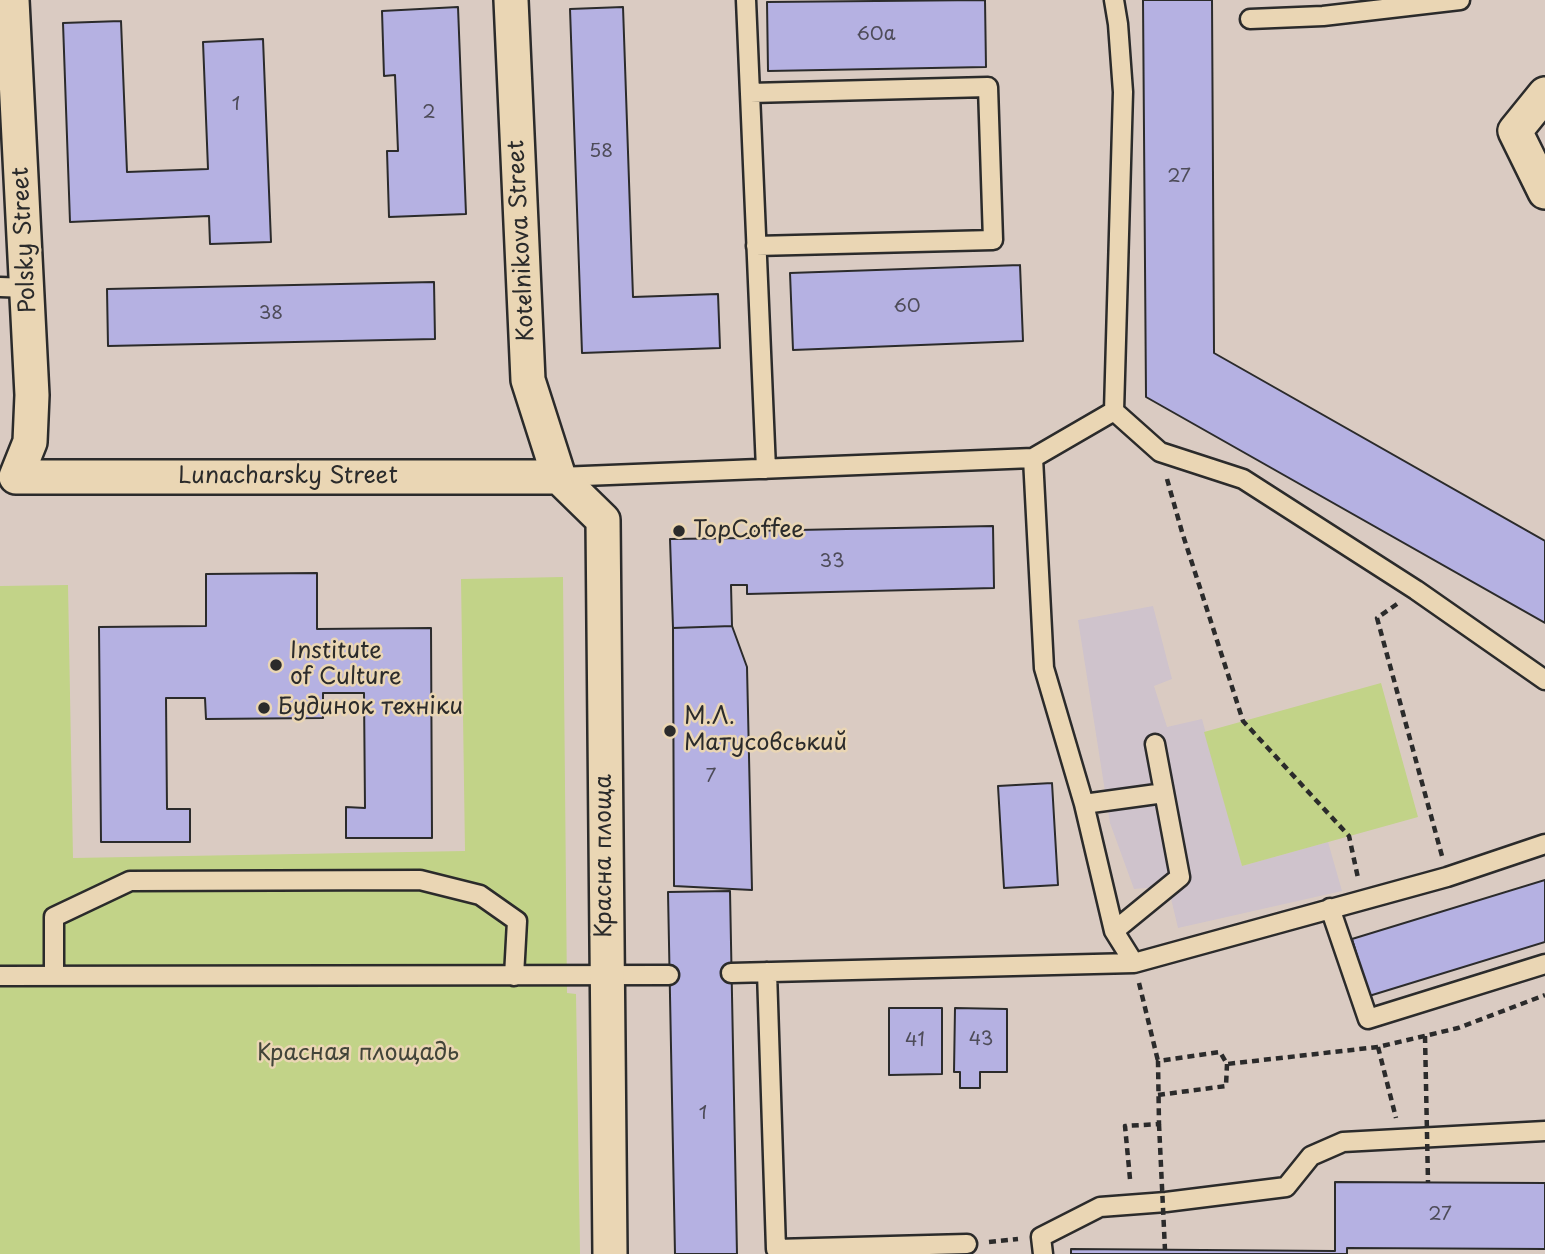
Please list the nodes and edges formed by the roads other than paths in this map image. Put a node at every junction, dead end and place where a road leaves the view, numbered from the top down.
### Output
1 (12, 0) edge
2 (510, 0) edge
3 (746, 0) edge
4 (1114, 0) edge
5 (1460, 0) edge
6 (1250, 19) dead end
7 (750, 93) junction
8 (1545, 94) edge
9 (1545, 192) edge
10 (756, 246) junction
11 (14, 287) edge
12 (1114, 411) junction
13 (1033, 458) junction
14 (766, 469) junction
15 (559, 477) junction
16 (8, 483) edge
17 (1545, 680) edge
18 (1155, 744) dead end
19 (1164, 793) junction
20 (1084, 804) junction
21 (1545, 844) edge
22 (1330, 908) junction
23 (1114, 931) junction
24 (1134, 963) junction
25 (1545, 964) edge
26 (767, 972) junction
27 (732, 973) dead end
28 (0, 975) edge
29 (669, 975) dead end
30 (54, 976) junction
31 (514, 976) junction
32 (606, 976) junction
33 (1545, 1131) edge
34 (967, 1244) road end
35 (1042, 1246) edge
36 (610, 1254) edge

1 - 11 street, Polsky Street
2 - 15 street, Kotelnikova Street
3 - 7 lane
4 - 12 lane
5 - 6 lane
7 - 10 lane
7 - 10 lane
8 - 9 street
10 - 14 lane
11 - 16 street, Polsky Street
12 - 13 lane
12 - 17 lane
13 - 14 lane
13 - 20 lane
14 - 15 lane
15 - 16 street, Lunacharsky Street
15 - 32 street, Красна площа
18 - 19 lane
19 - 20 lane
19 - 23 lane
20 - 23 lane
21 - 22 lane
22 - 24 lane
22 - 25 lane
23 - 24 lane
24 - 26 lane
26 - 27 lane
26 - 34 lane
28 - 30 lane
29 - 32 lane
30 - 31 lane
30 - 31 lane
31 - 32 lane
32 - 36 street, Красна площа
33 - 35 lane

